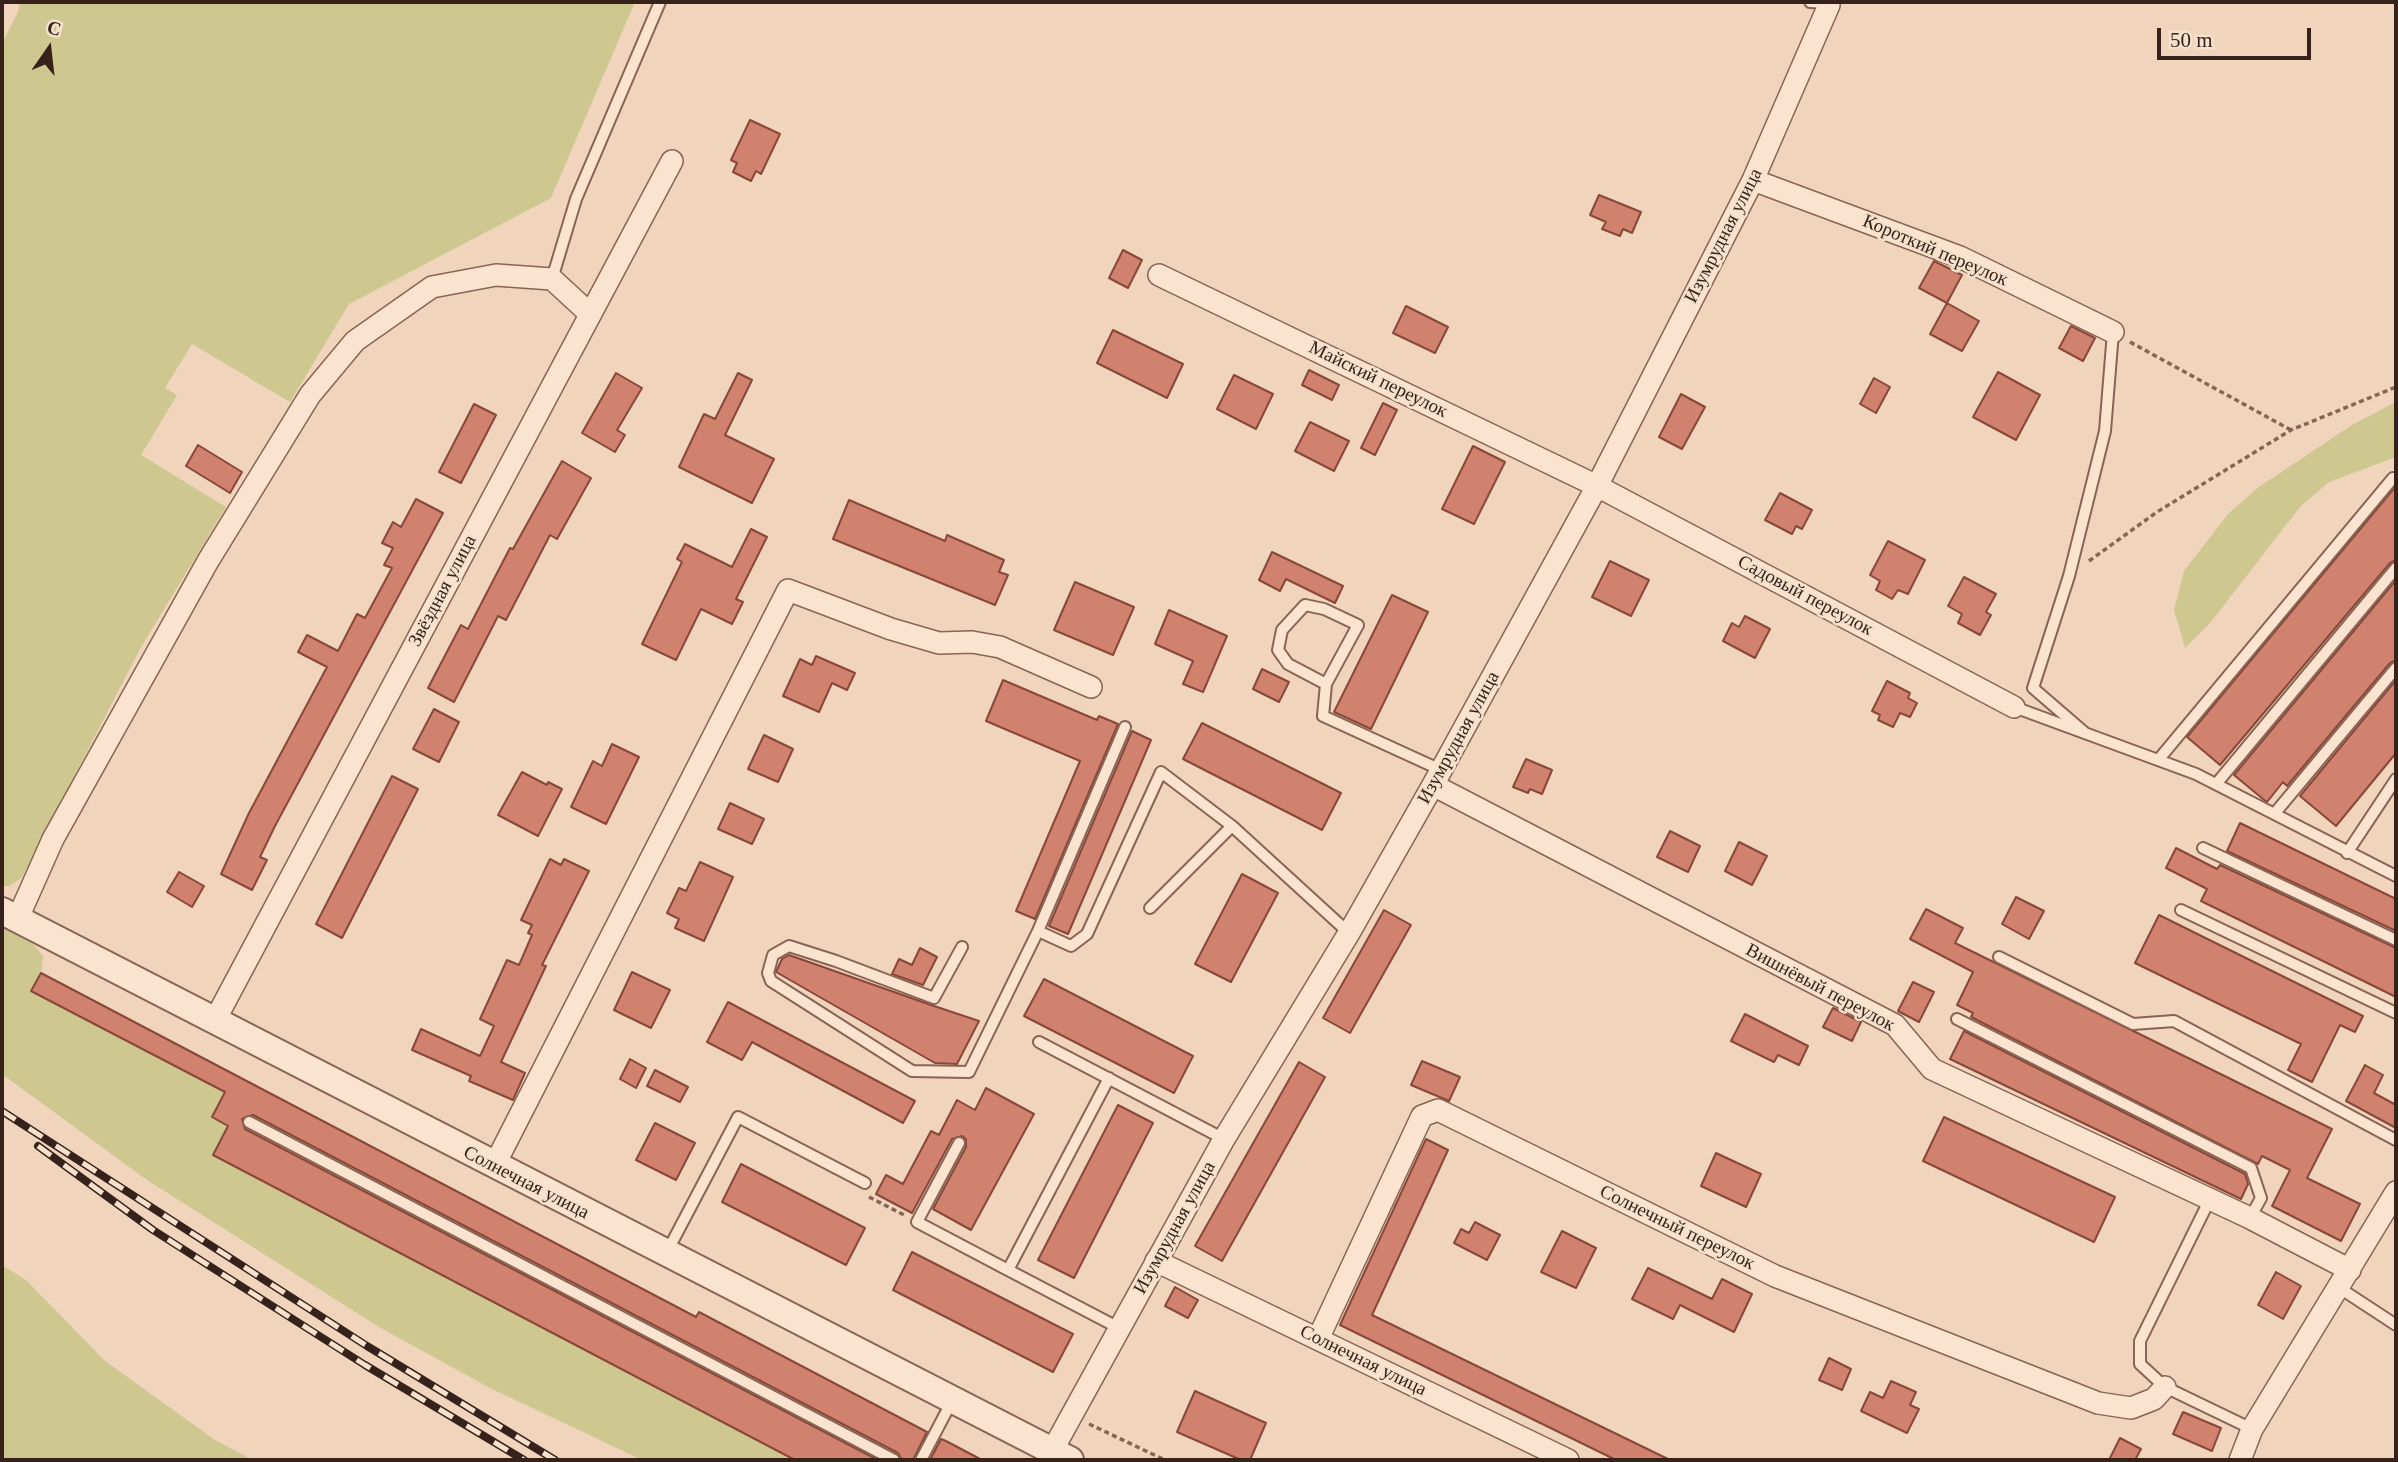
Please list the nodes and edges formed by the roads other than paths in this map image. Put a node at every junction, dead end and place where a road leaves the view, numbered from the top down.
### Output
1 (660, 2) edge
2 (1823, 3) edge
3 (672, 161) dead end
4 (1753, 180) junction
5 (1159, 275) dead end
6 (552, 279) junction
7 (590, 314) junction
8 (2113, 332) joint
9 (2393, 478) dead end
10 (1597, 486) junction
11 (2396, 568) edge
12 (2396, 668) edge
13 (1326, 684) junction
14 (1091, 687) dead end
15 (2014, 707) joint
16 (1125, 727) dead end
17 (2084, 732) junction
18 (2159, 759) junction
19 (1437, 778) junction
20 (2396, 779) edge
21 (2217, 783) junction
22 (2275, 813) junction
23 (1232, 826) junction
24 (2203, 848) dead end
25 (2347, 853) junction
26 (2396, 876) edge
27 (1150, 908) dead end
28 (2180, 910) dead end
29 (9, 915) edge
30 (1038, 931) junction
31 (1349, 933) junction
32 (2396, 940) edge
33 (962, 947) dead end
34 (1998, 957) dead end
35 (2396, 1013) edge
36 (1957, 1019) dead end
37 (214, 1022) junction
38 (1040, 1042) dead end
39 (1109, 1078) junction
40 (249, 1122) dead end
41 (1224, 1139) junction
42 (2396, 1140) edge
43 (958, 1143) dead end
44 (494, 1166) junction
45 (864, 1183) road end
46 (2396, 1192) edge
47 (2210, 1199) junction
48 (2250, 1218) junction
49 (665, 1255) junction
50 (1156, 1261) junction
51 (1008, 1270) junction
52 (2344, 1278) junction
53 (2396, 1325) edge
54 (1119, 1328) junction
55 (1318, 1339) junction
56 (2165, 1387) junction
57 (953, 1399) junction
58 (2252, 1429) junction
59 (1061, 1455) edge
60 (894, 1460) edge
61 (921, 1460) edge
62 (1569, 1460) edge
63 (2240, 1460) edge

1 - 6 lane
2 - 4 street, Изумрудная улица
3 - 7 street, Звёздная улица
4 - 8 street, Короткий переулок
4 - 10 street, Изумрудная улица
5 - 10 street, Майский переулок
6 - 7 street
6 - 29 street
7 - 37 street, Звёздная улица
8 - 17 lane
9 - 18 lane
10 - 15 street, Садовый переулок
10 - 19 street, Изумрудная улица
11 - 21 lane
12 - 22 lane
13 - 13 lane
13 - 19 lane
14 - 44 street
15 - 17 lane
16 - 30 lane
17 - 18 lane
18 - 21 lane
19 - 31 street, Изумрудная улица
19 - 47 street, Вишнёвый переулок
20 - 25 lane
21 - 22 lane
22 - 25 lane
23 - 27 lane
23 - 30 lane
23 - 31 lane
24 - 32 lane
25 - 26 lane
28 - 35 lane
29 - 37 street, Солнечная улица
30 - 33 lane
31 - 41 street, Изумрудная улица
34 - 42 lane
36 - 48 lane
37 - 44 street, Солнечная улица
38 - 39 lane
39 - 41 lane
39 - 51 lane
40 - 60 lane
41 - 50 street, Изумрудная улица
43 - 51 lane
44 - 49 street, Солнечная улица
45 - 49 lane
46 - 52 street
47 - 48 street, Вишнёвый переулок
47 - 56 lane
48 - 52 street, Вишнёвый переулок
49 - 57 street, Солнечная улица
50 - 54 street, Изумрудная улица
50 - 55 street, Солнечная улица
51 - 54 lane
52 - 53 lane
52 - 58 street
54 - 59 street, Изумрудная улица
55 - 56 street, Солнечный переулок
55 - 62 street, Солнечная улица
56 - 58 lane
57 - 59 street, Солнечная улица
57 - 61 lane
58 - 63 street

